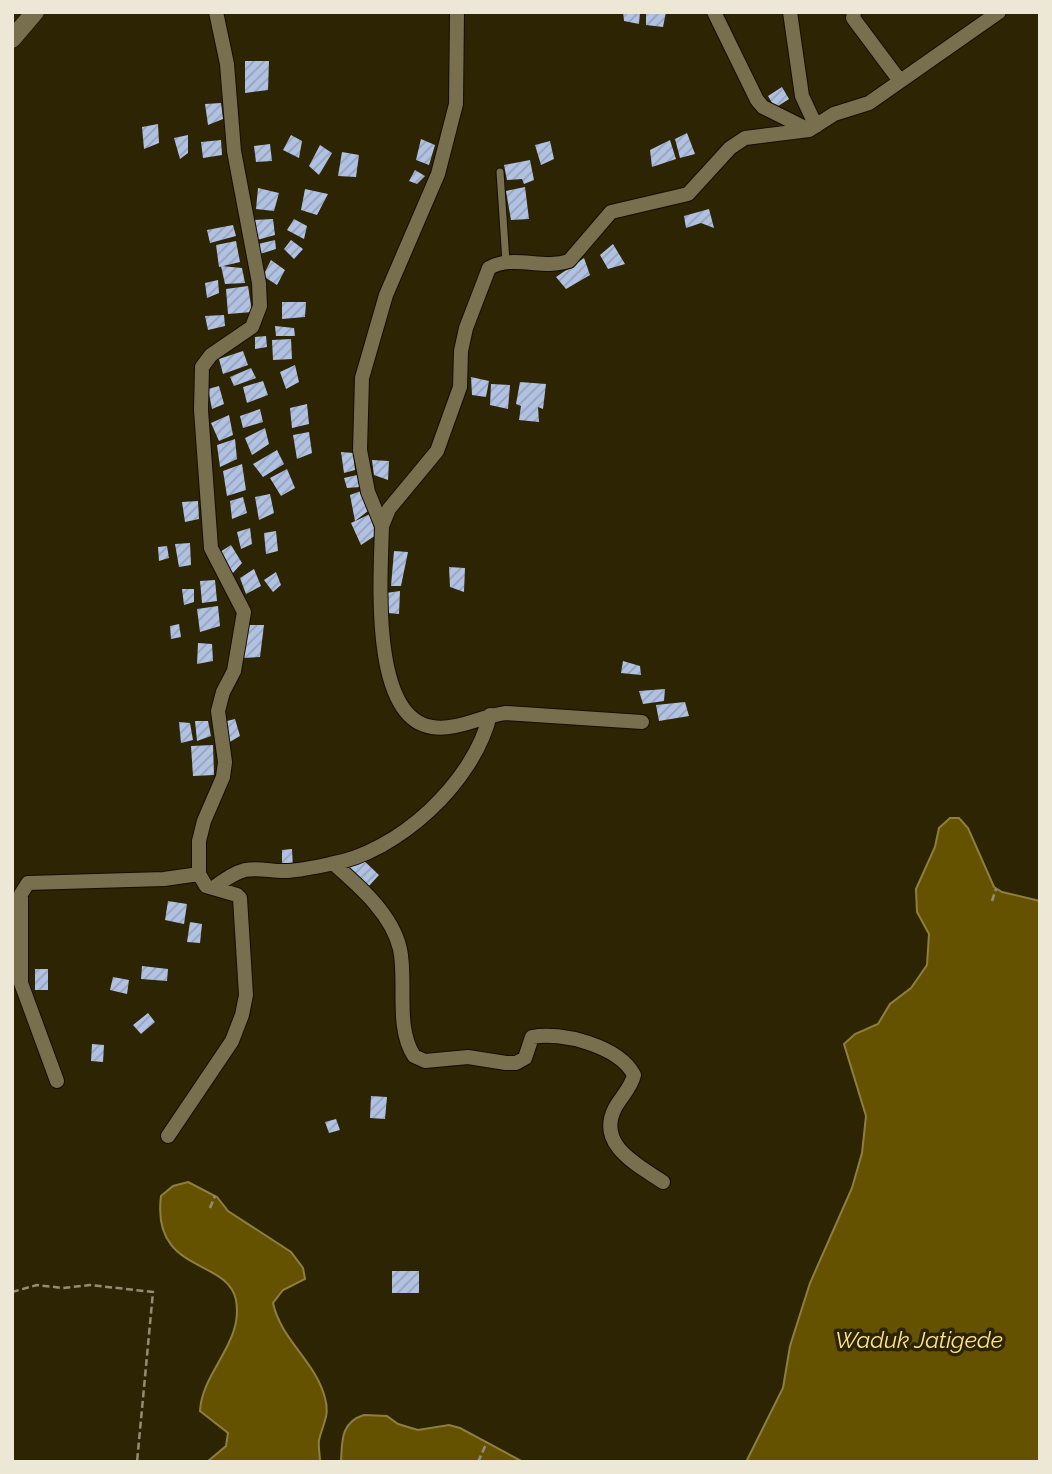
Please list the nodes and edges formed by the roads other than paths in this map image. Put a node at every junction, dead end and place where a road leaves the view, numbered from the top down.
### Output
1 (35, 12) edge
2 (216, 12) edge
3 (457, 12) edge
4 (714, 12) edge
5 (790, 12) edge
6 (854, 12) edge
7 (999, 12) edge
8 (12, 39) edge
9 (900, 81) junction
10 (812, 128) junction
11 (500, 172) dead end
12 (506, 262) junction
13 (382, 526) junction
14 (490, 715) junction
15 (642, 722) dead end
16 (334, 864) junction
17 (199, 874) junction
18 (213, 888) junction
19 (57, 1081) dead end
20 (168, 1136) dead end
21 (663, 1182) dead end

1 - 8 street
2 - 17 street
3 - 13 street
4 - 10 street
5 - 10 street
6 - 9 street
7 - 9 street
9 - 10 street
10 - 12 street
11 - 12 lane
12 - 13 street
13 - 14 street
14 - 15 street
14 - 16 street
16 - 18 street
16 - 21 street
17 - 18 street
17 - 19 street
18 - 20 street

